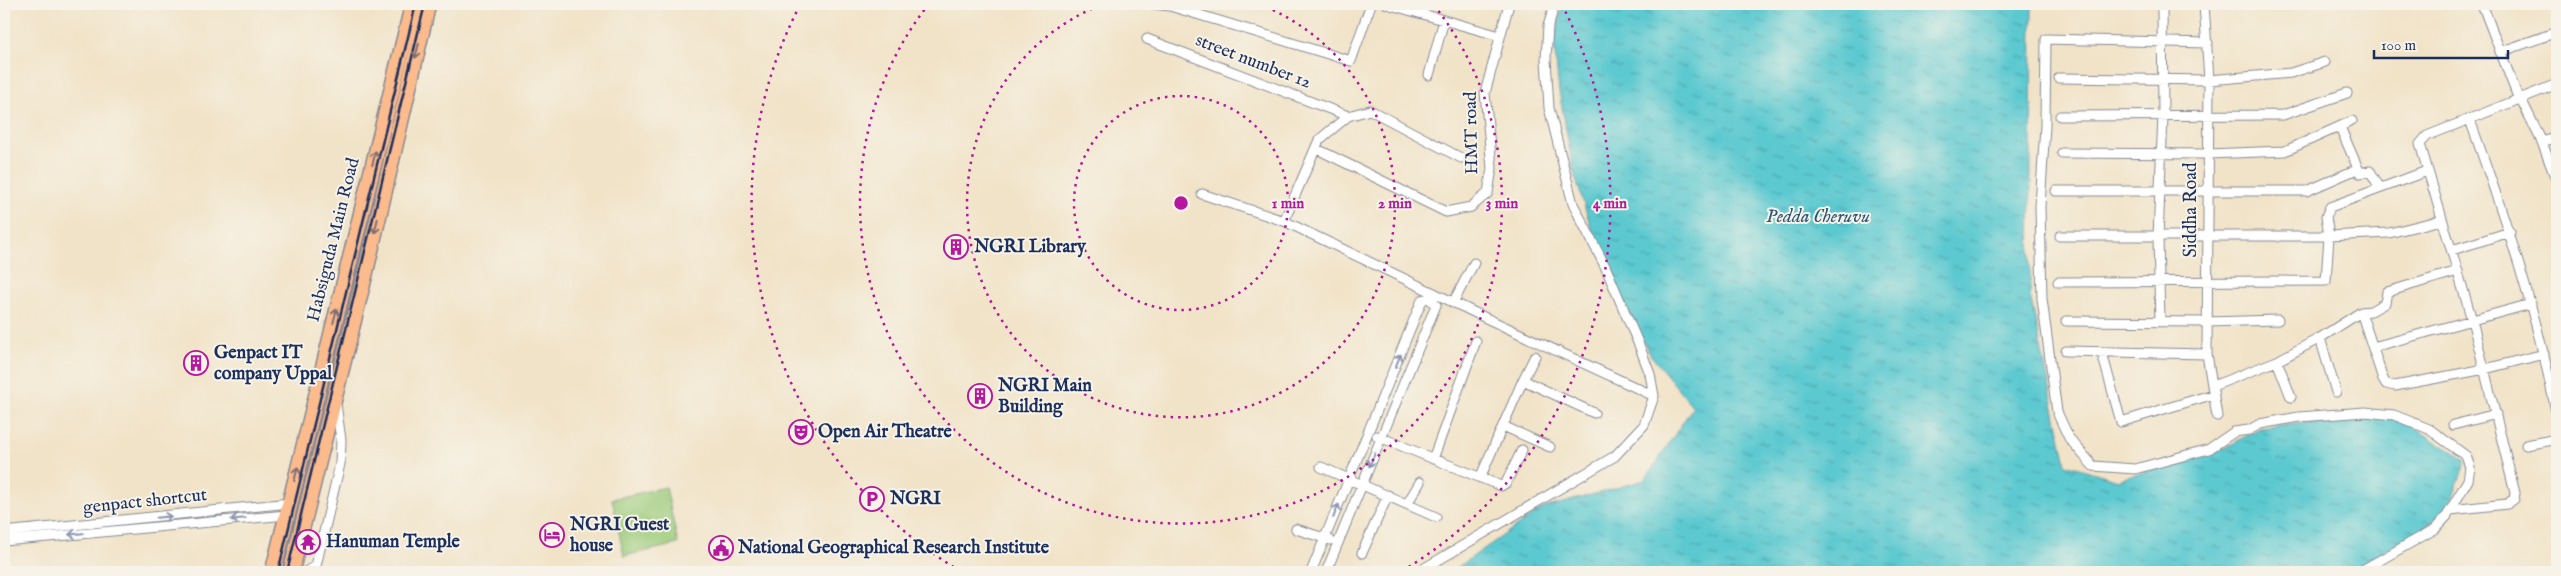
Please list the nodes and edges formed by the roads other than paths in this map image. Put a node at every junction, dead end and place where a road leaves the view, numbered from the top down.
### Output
1 (413, 4) edge
2 (428, 4) edge
3 (1153, 4) edge
4 (1371, 4) edge
5 (1387, 4) edge
6 (1509, 4) edge
7 (1555, 4) edge
8 (2204, 4) edge
9 (2482, 4) edge
10 (1171, 5) edge
11 (2162, 9) dead end
12 (1444, 20) junction
13 (2557, 32) edge
14 (1500, 36) junction
15 (1147, 39) dead end
16 (2161, 43) junction
17 (2208, 44) junction
18 (2500, 52) junction
19 (2325, 62) dead end
20 (1429, 75) dead end
21 (2059, 78) dead end
22 (2163, 79) junction
23 (2209, 80) junction
24 (2557, 84) edge
25 (2347, 93) dead end
26 (2520, 100) junction
27 (2163, 115) junction
28 (1348, 116) junction
29 (2060, 116) dead end
30 (2209, 116) junction
31 (2470, 120) junction
32 (2352, 121) dead end
33 (2340, 127) junction
34 (2557, 136) edge
35 (2542, 142) junction
36 (1317, 149) junction
37 (2161, 152) junction
38 (2062, 153) dead end
39 (2208, 154) junction
40 (1461, 158) dead end
41 (2358, 169) junction
42 (2427, 171) junction
43 (2557, 182) edge
44 (2380, 188) junction
45 (2056, 191) dead end
46 (2160, 191) junction
47 (2208, 191) junction
48 (1202, 194) dead end
49 (2442, 220) junction
50 (1284, 221) junction
51 (2510, 232) junction
52 (2060, 236) dead end
53 (2329, 236) junction
54 (2158, 237) junction
55 (2208, 238) junction
56 (2452, 250) junction
57 (1474, 263) dead end
58 (346, 267) junction
59 (2458, 271) junction
60 (365, 274) junction
61 (2058, 282) dead end
62 (2160, 283) junction
63 (2207, 283) junction
64 (1453, 303) junction
65 (2532, 304) junction
66 (2362, 312) junction
67 (2278, 320) dead end
68 (2472, 320) junction
69 (2066, 321) dead end
70 (2160, 322) junction
71 (2206, 322) junction
72 (2320, 338) junction
73 (1476, 341) dead end
74 (1405, 344) junction
75 (2373, 347) junction
76 (1418, 349) junction
77 (2066, 351) dead end
78 (2102, 353) junction
79 (2207, 354) junction
80 (2544, 354) junction
81 (1535, 356) dead end
82 (2277, 361) junction
83 (2485, 369) junction
84 (1523, 380) junction
85 (2555, 388) edge
86 (2213, 390) junction
87 (335, 391) junction
88 (2336, 392) dead end
89 (1654, 396) junction
90 (2290, 397) dead end
91 (1594, 413) dead end
92 (2496, 414) junction
93 (2217, 416) dead end
94 (2557, 417) edge
95 (2453, 424) dead end
96 (1503, 426) junction
97 (1369, 433) junction
98 (1382, 438) junction
99 (2557, 439) edge
100 (2526, 445) dead end
101 (1550, 447) dead end
102 (1522, 450) dead end
103 (1433, 459) junction
104 (1321, 466) dead end
105 (1480, 478) junction
106 (1349, 479) junction
107 (1420, 482) dead end
108 (1362, 484) junction
109 (1388, 495) junction
110 (1407, 504) junction
111 (288, 509) junction
112 (2450, 510) junction
113 (1436, 517) dead end
114 (1296, 529) dead end
115 (4, 532) edge
116 (1325, 538) junction
117 (4, 541) edge
118 (1338, 542) junction
119 (1362, 553) dead end
120 (273, 572) edge
121 (291, 572) edge
122 (305, 572) edge
123 (1311, 572) edge
124 (1326, 572) edge
125 (1418, 572) edge
126 (2359, 572) edge

58 -> 1 main road, Habsiguda Main Road
2 -> 60 main road, Habsiguda Main Road
3 - 10 street, street number 12
4 - 10 street, street number 12
5 - 12 street
6 - 14 street, HMT road
7 - 89 street
8 - 17 street, Siddha Road
9 - 18 street
11 - 16 street
12 - 14 street
12 - 20 street
13 - 18 street
14 - 36 street, HMT road
15 - 28 street, street number 12
16 - 17 street
16 - 22 street
16 - 112 street
17 - 23 street, Siddha Road
18 - 26 street
19 - 23 street
21 - 22 street
22 - 23 street
22 - 27 street
23 - 30 street, Siddha Road
24 - 26 street
25 - 30 street
26 - 31 street
26 - 35 street
27 - 29 street
27 - 30 street
27 - 37 street
28 - 36 street
28 - 40 street
30 - 39 street, Siddha Road
31 - 42 street
31 - 51 street
32 - 33 street
33 - 39 street
33 - 41 street
34 - 35 street
35 - 43 street
36 - 50 street
37 - 38 street
37 - 39 street
37 - 46 street
39 - 47 street, Siddha Road
41 - 44 street
41 - 47 street
42 - 44 street
42 - 49 street
44 - 53 street
45 - 46 street
46 - 47 street
46 - 54 street
47 - 55 street, Siddha Road
48 - 50 street
49 - 53 street
49 - 56 street
50 - 64 street
51 - 56 street
51 - 65 street
52 - 54 street
53 - 55 street
53 - 63 street
54 - 55 street
54 - 62 street
55 - 63 street, Siddha Road
56 - 59 street
57 - 64 street
58 - 60 main road
111 -> 58 main road, Habsiguda Main Road
59 - 66 street
59 - 68 street
60 - 87 main road, Habsiguda Main Road
61 - 62 street
62 - 63 street
62 - 70 street
63 - 71 street, Siddha Road
64 - 89 street
65 - 68 street
65 - 80 street
66 - 72 street
66 - 75 street
67 - 71 street
68 - 75 street
68 - 83 street
69 - 70 street
70 - 71 street
71 - 79 street, Siddha Road
72 - 82 street
72 - 88 street
73 - 103 street
74 - 76 street
74 - 76 street
97 -> 74 street
75 - 83 street
76 - 98 street
77 - 78 street
78 - 79 street
78 - 86 street
79 - 86 street, Siddha Road
80 - 83 street
80 - 85 street
81 - 84 street
82 - 86 street
82 - 90 street
83 - 92 street
84 - 91 street
84 - 96 street
85 - 94 street
86 - 93 street, Siddha Road
87 - 121 main road, Habsiguda Main Road
87 - 122 street
89 - 125 street
92 - 95 street
92 - 112 street
96 - 101 street
96 - 105 street
97 - 98 street
97 - 106 street
98 - 103 street
98 -> 108 street
99 - 100 street
102 - 105 street
103 - 105 street
104 - 106 street
106 - 108 street
116 -> 106 street
107 - 110 street
108 - 109 street
108 - 118 street
109 - 110 street
109 - 119 street
110 - 113 street
115 -> 111 street, genpact shortcut
111 -> 117 street
111 - 120 main road, Habsiguda Main Road
112 - 126 street
114 - 116 street
116 - 118 street
116 - 123 street
118 - 124 street

